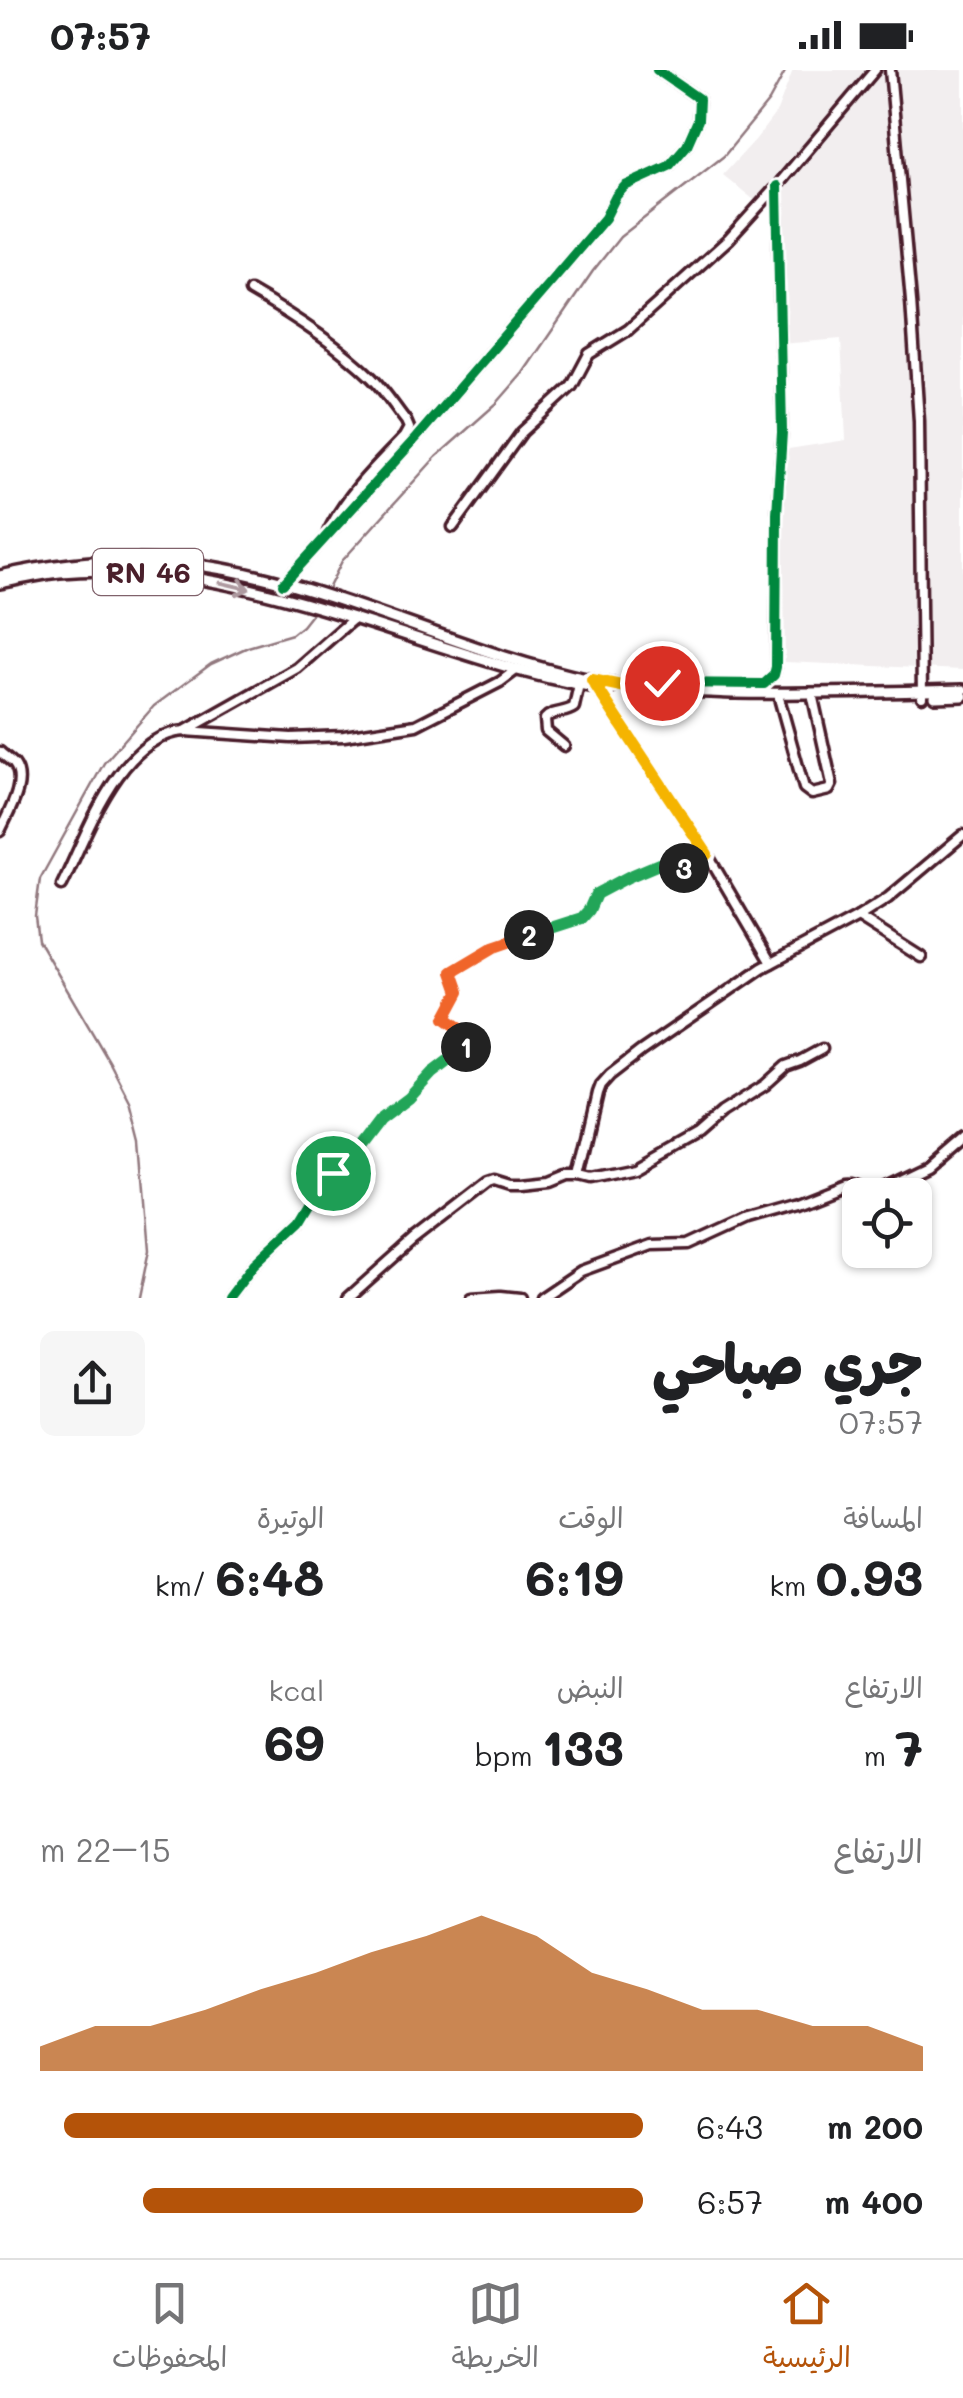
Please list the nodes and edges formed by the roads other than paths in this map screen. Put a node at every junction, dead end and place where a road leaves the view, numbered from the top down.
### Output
1 (657, 70) edge
2 (875, 70) edge
3 (890, 70) edge
4 (777, 186) junction
5 (250, 291) dead end
6 (452, 527) dead end
7 (323, 541) junction
8 (0, 580) edge
9 (288, 586) junction
10 (354, 618) junction
11 (516, 670) junction
12 (579, 684) junction
13 (594, 684) junction
14 (631, 688) junction
15 (963, 693) edge
16 (922, 694) junction
17 (779, 698) junction
18 (813, 698) junction
19 (185, 731) junction
20 (564, 746) dead end
21 (0, 752) edge
22 (0, 830) edge
23 (963, 835) edge
24 (707, 854) junction
25 (62, 885) dead end
26 (858, 917) junction
27 (921, 957) dead end
28 (771, 963) junction
29 (822, 1049) dead end
30 (963, 1136) edge
31 (579, 1175) junction
32 (228, 1298) edge
33 (348, 1298) edge
34 (471, 1298) edge
35 (520, 1298) edge
36 (541, 1298) edge

1 - 7 street
2 - 4 street
3 - 16 street
4 - 6 street
4 - 14 street
5 - 7 street
7 - 9 street
8 - 9 main road, RN 46
8 -> 10 main road, RN 46
9 - 13 main road, RN 46
10 - 11 main road, RN 46
10 - 19 street
11 - 12 main road, RN 46
11 - 19 street
12 - 13 main road, RN 46
12 - 20 street
13 - 14 main road, RN 46
13 - 17 main road, RN 46
13 - 24 street
14 - 16 main road, RN 46
15 - 16 main road, RN 46
16 - 18 main road, RN 46
17 - 18 main road, RN 46
17 - 18 street
19 - 25 street
21 - 22 street
23 - 26 street
24 - 28 street
24 - 32 street
26 - 27 street
26 - 28 street
28 - 31 street
29 - 31 street
30 - 36 street
31 - 33 street
34 - 35 street

